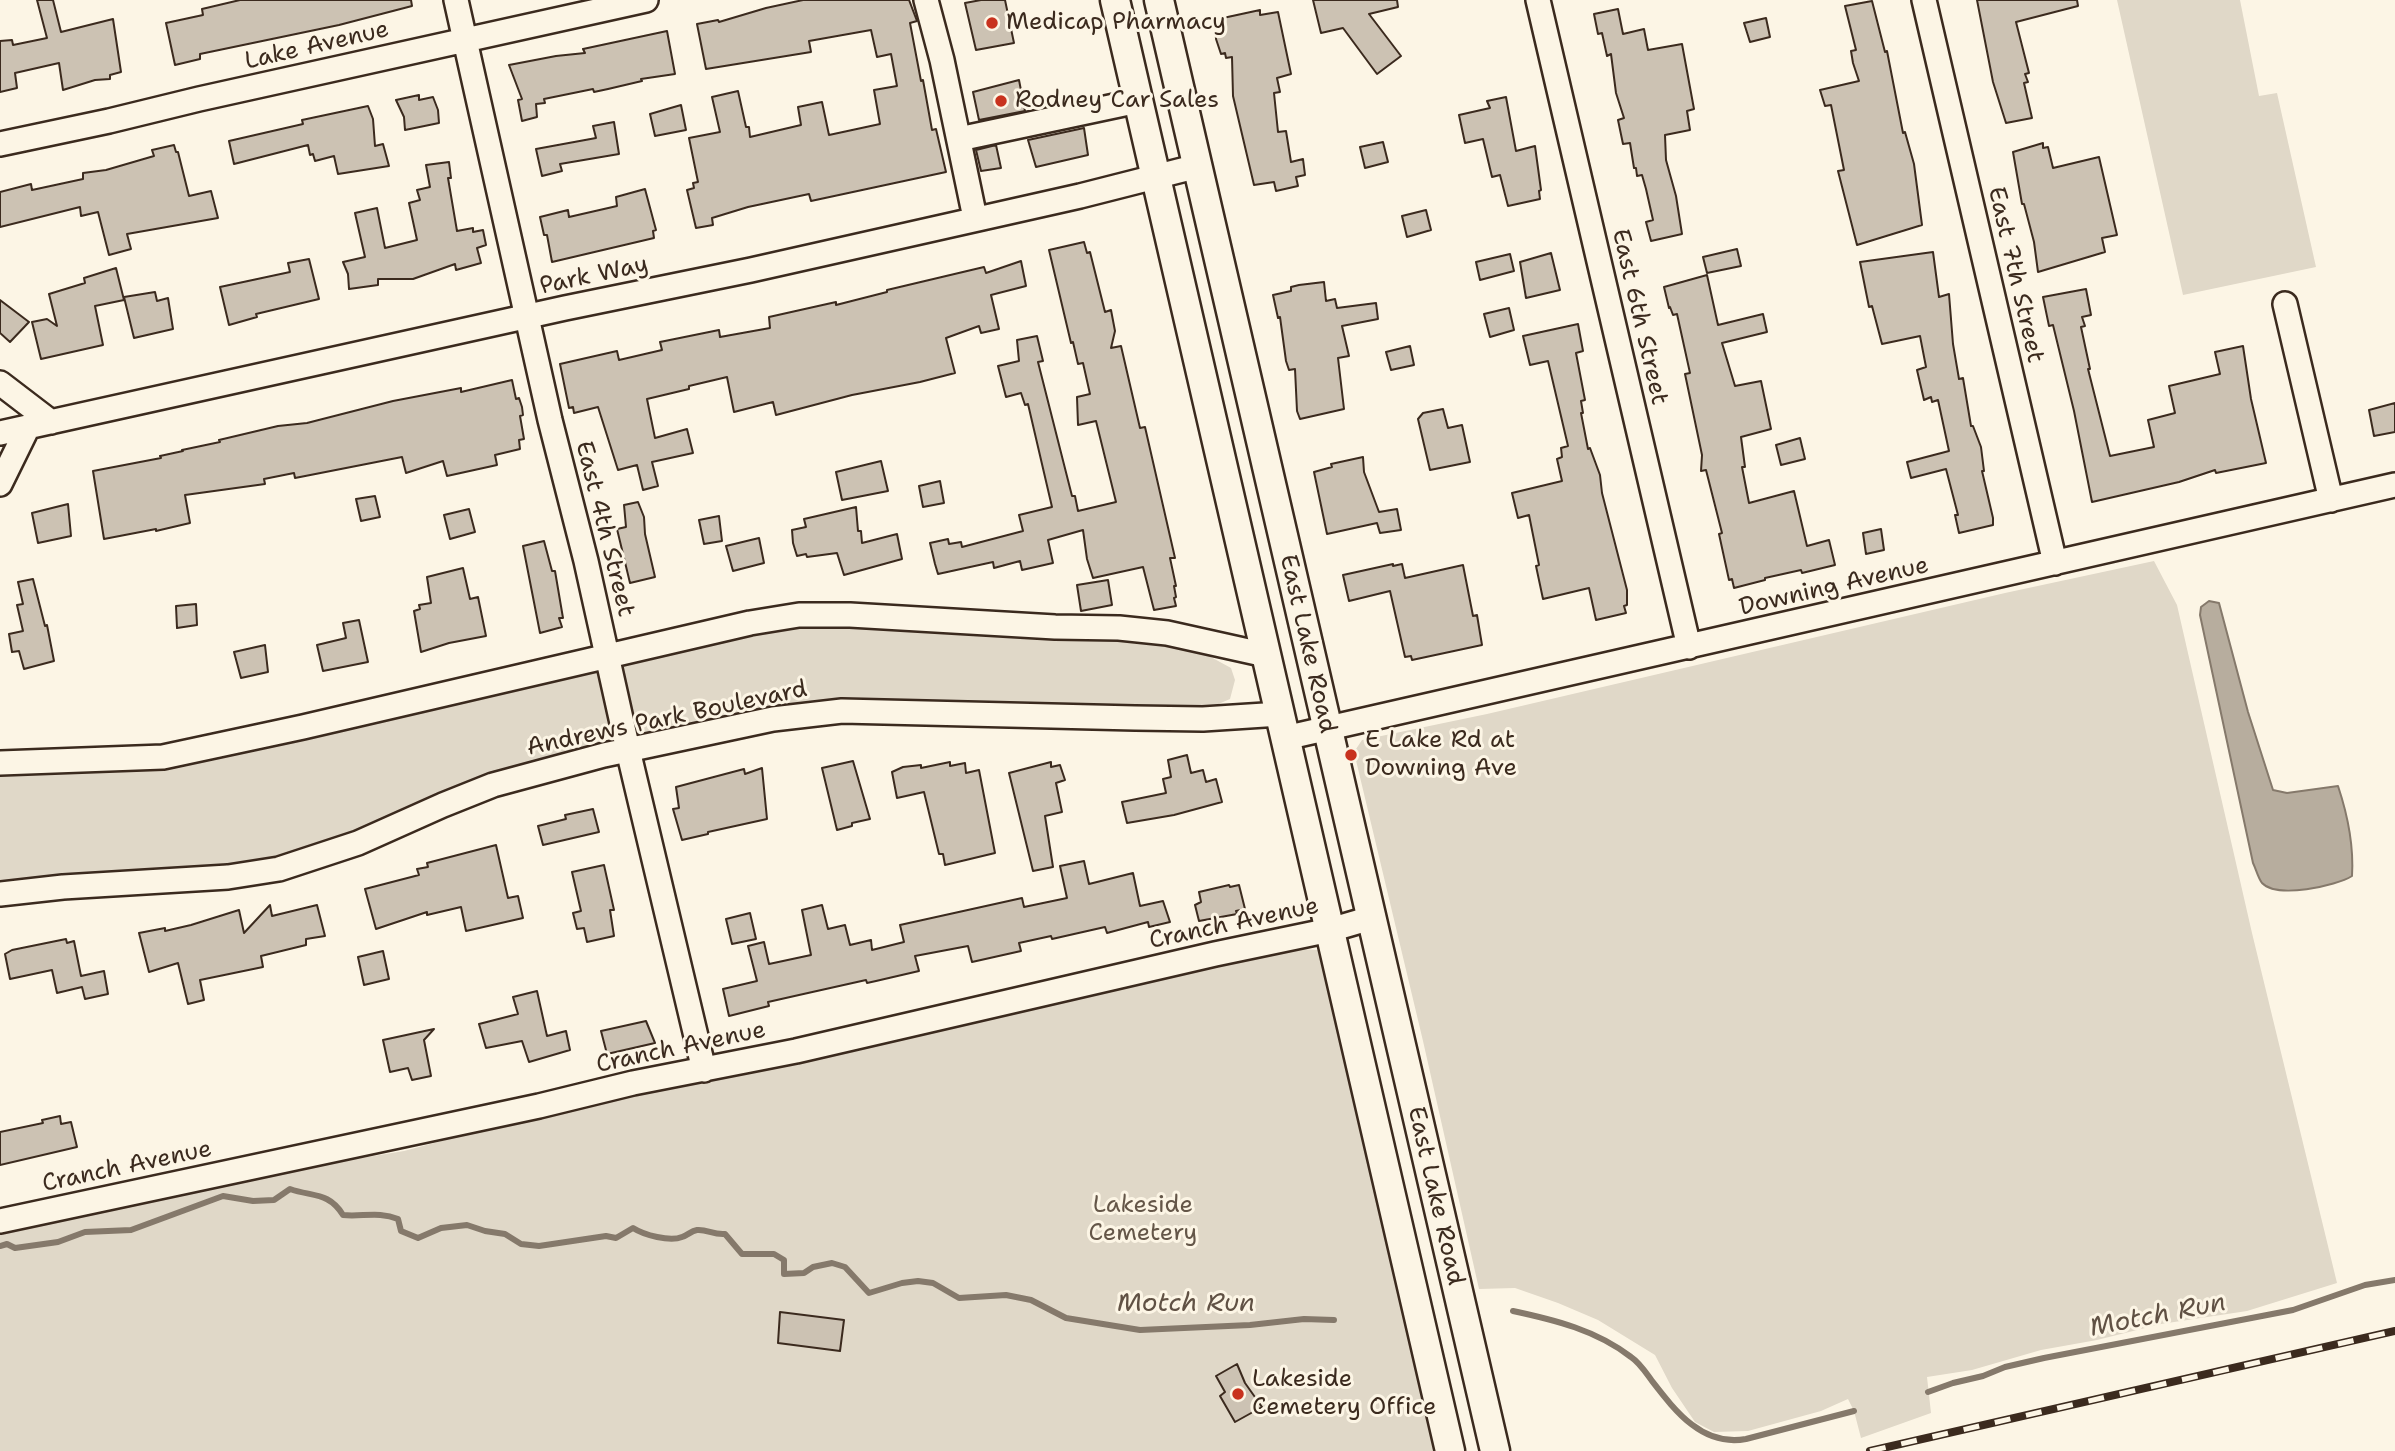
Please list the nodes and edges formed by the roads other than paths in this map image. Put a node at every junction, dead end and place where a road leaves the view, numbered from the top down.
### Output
1 (456, 0) edge
2 (646, 0) edge
3 (926, 0) edge
4 (1159, 0) edge
5 (1538, 0) edge
6 (1924, 0) edge
7 (1122, 1) edge
8 (465, 40) junction
9 (1138, 101) junction
10 (959, 139) junction
11 (0, 144) edge
12 (1198, 166) junction
13 (1156, 178) junction
14 (975, 218) junction
15 (2286, 304) dead end
16 (527, 317) junction
17 (0, 383) edge
18 (51, 422) junction
19 (28, 427) junction
20 (0, 433) edge
21 (0, 484) edge
22 (2395, 485) edge
23 (2331, 500) junction
24 (2055, 563) junction
25 (1689, 647) junction
26 (1266, 655) junction
27 (608, 656) junction
28 (1282, 726) junction
29 (1327, 729) junction
30 (628, 750) junction
31 (0, 763) edge
32 (0, 894) edge
33 (1371, 918) junction
34 (1330, 930) junction
35 (704, 1070) junction
36 (0, 1221) edge
37 (1450, 1451) edge
38 (1494, 1451) edge

1 - 8 street, East 4th Street
2 - 8 street, Lake Avenue
3 - 10 street
4 - 12 main road, East Lake Road
5 - 25 street, East 6th Street
6 - 24 street, East 7th Street
7 - 9 main road, East Lake Road
8 - 11 street, Lake Avenue
8 - 16 street, East 4th Street
9 - 10 street
9 - 13 main road, East Lake Road
10 - 14 street
12 - 13 street, Park Way
12 - 29 main road, East Lake Road
13 - 14 street, Park Way
13 - 26 main road, East Lake Road
14 - 16 street, Park Way
15 - 23 street
16 - 18 street, Park Way
16 - 27 street, East 4th Street
17 - 18 street
18 - 19 street, Park Way
19 - 20 street, Park Way
19 - 21 street
22 - 23 street, Downing Avenue
23 - 24 street, Downing Avenue
24 - 25 street, Downing Avenue
25 - 29 street, Downing Avenue
26 - 27 street
26 - 28 main road, East Lake Road
27 - 30 street, East 4th Street
27 - 31 street
28 - 29 street, Downing Avenue
28 - 30 street, Andrews Park Boulevard
28 - 34 main road, East Lake Road
29 - 33 main road, East Lake Road
30 - 32 street, Andrews Park Boulevard
30 - 35 street, East 4th Street
33 - 34 street, Cranch Avenue
33 - 38 main road, East Lake Road
34 - 35 street, Cranch Avenue
34 - 37 main road, East Lake Road
35 - 36 street, Cranch Avenue

